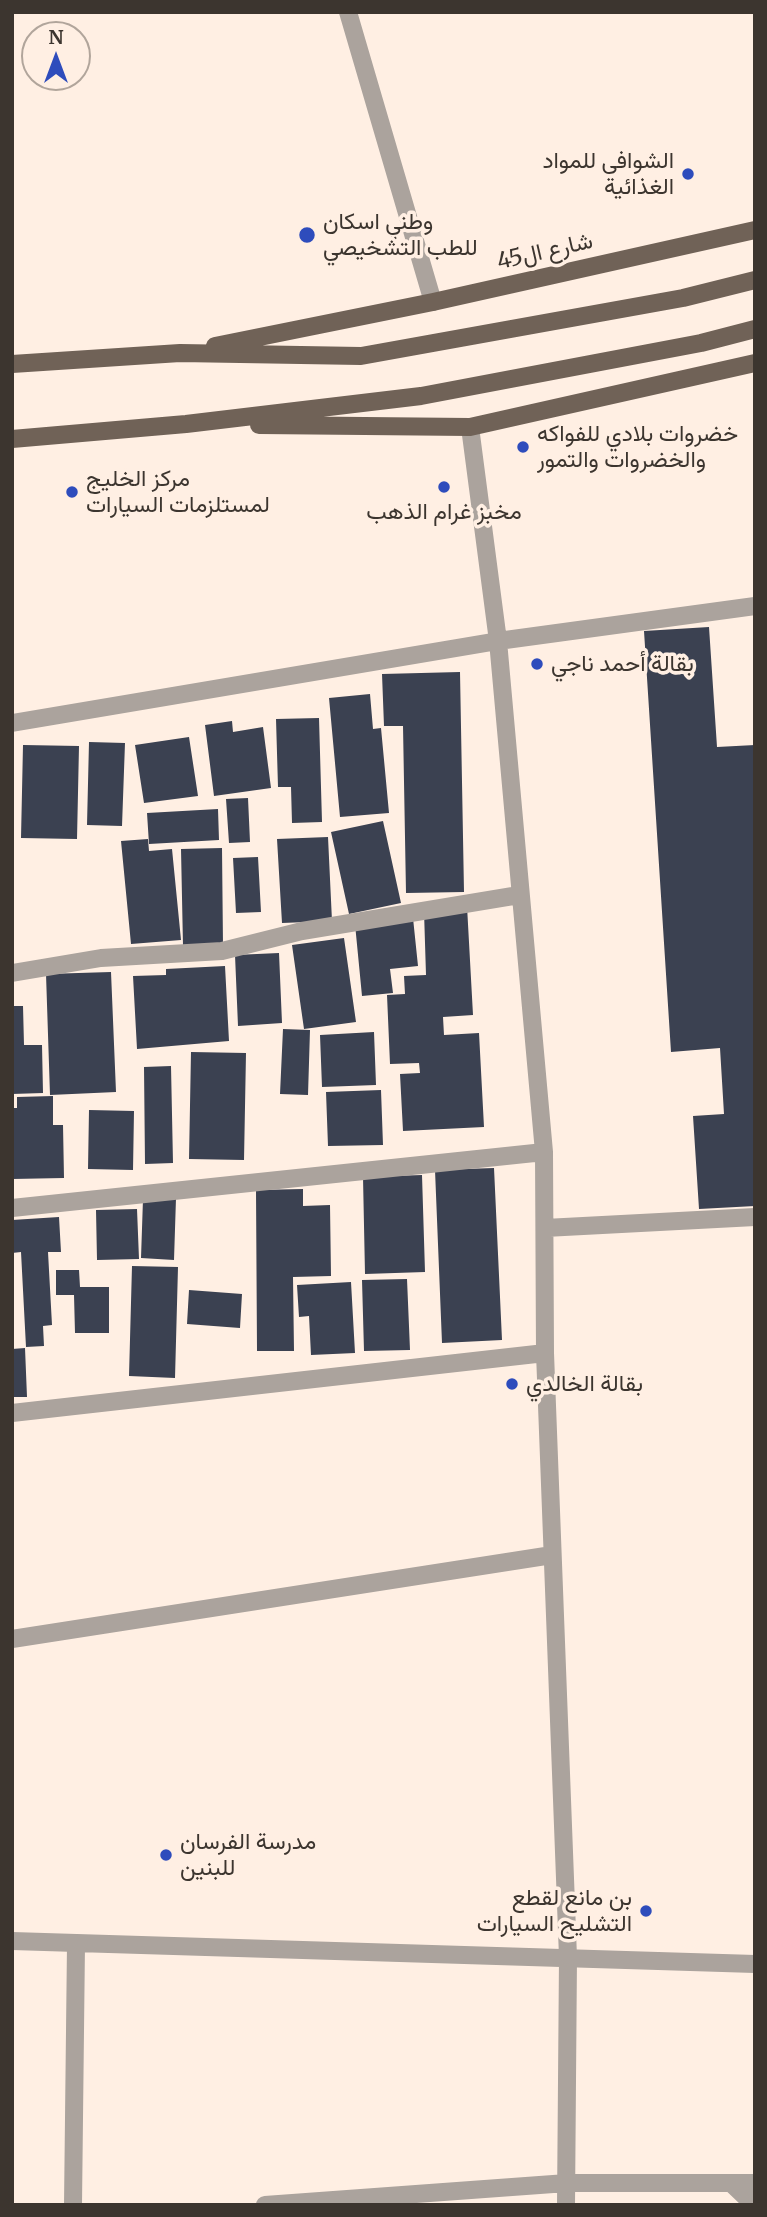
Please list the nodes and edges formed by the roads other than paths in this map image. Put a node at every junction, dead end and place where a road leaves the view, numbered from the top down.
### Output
1 (348, 12) edge
2 (755, 230) edge
3 (755, 280) edge
4 (433, 302) junction
5 (755, 329) edge
6 (180, 353) junction
7 (755, 363) edge
8 (12, 364) edge
9 (186, 424) junction
10 (470, 428) junction
11 (12, 439) edge
12 (755, 606) edge
13 (498, 641) junction
14 (12, 723) edge
15 (519, 895) junction
16 (12, 972) edge
17 (544, 1152) junction
18 (12, 1208) edge
19 (755, 1217) edge
20 (545, 1228) junction
21 (545, 1353) junction
22 (12, 1413) edge
23 (552, 1555) junction
24 (12, 1639) edge
25 (12, 1941) edge
26 (76, 1944) junction
27 (568, 1957) junction
28 (755, 1964) edge
29 (567, 2183) junction
30 (731, 2183) junction
31 (755, 2183) edge
32 (73, 2205) edge
33 (265, 2205) edge
34 (566, 2205) edge
35 (754, 2205) edge

1 - 4 street
2 - 4 main road, شارع ال45
3 - 6 main road, شارع ال45
4 - 6 main road, شارع ال45
5 - 9 main road
6 - 8 main road, شارع ال45
7 - 10 main road
9 - 10 main road
9 - 11 main road
10 - 13 street
12 - 13 street
13 - 14 street
13 - 15 street
15 - 16 street
15 - 17 street
17 - 18 street
17 - 20 street
19 - 20 street
20 - 21 street
21 - 22 street
21 - 23 street
23 - 24 street
23 - 27 street
25 - 26 street
26 - 27 street
26 - 32 street
27 - 28 street
27 - 29 street
29 - 30 street
29 - 33 street
29 - 34 street
30 - 31 street
30 - 35 street

